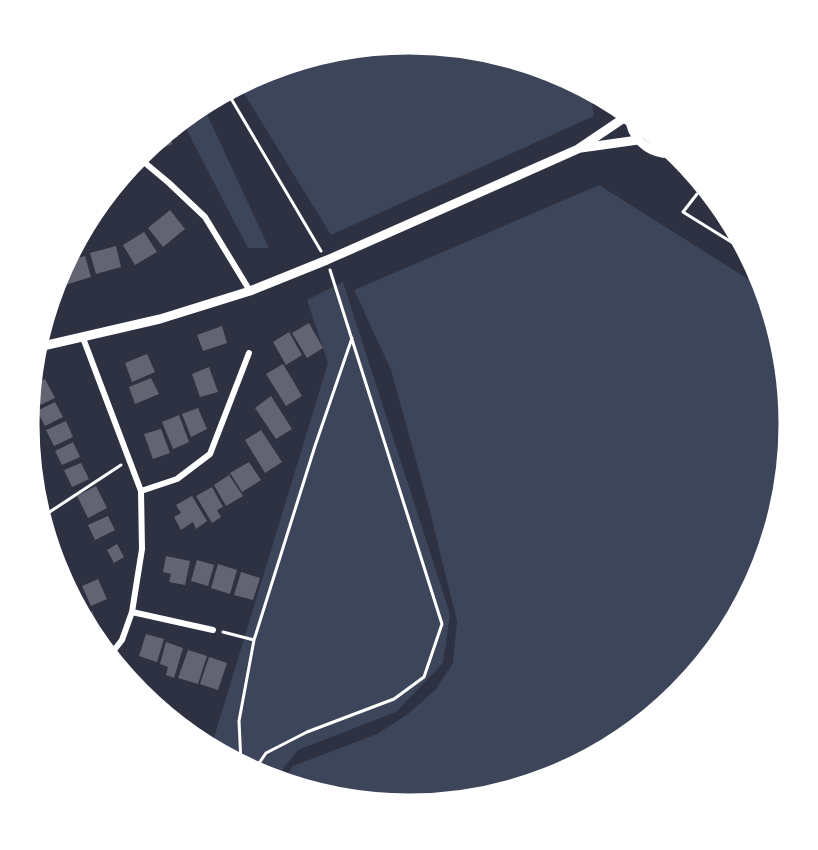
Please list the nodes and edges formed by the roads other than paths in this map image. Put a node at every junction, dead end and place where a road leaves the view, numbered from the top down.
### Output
1 (621, 120) edge
2 (632, 128) edge
3 (638, 140) junction
4 (578, 149) junction
5 (660, 151) edge
6 (145, 163) edge
7 (250, 291) junction
8 (83, 338) junction
9 (47, 345) edge
10 (249, 353) dead end
11 (141, 491) junction
12 (132, 612) junction
13 (213, 630) road end
14 (114, 651) edge

1 - 4 street
2 - 3 street
3 - 4 street
3 - 5 street
4 - 7 street
6 - 7 street
7 - 8 street
8 - 9 street
8 - 11 street
10 - 11 street
11 - 12 street
12 - 13 street
12 - 14 street

